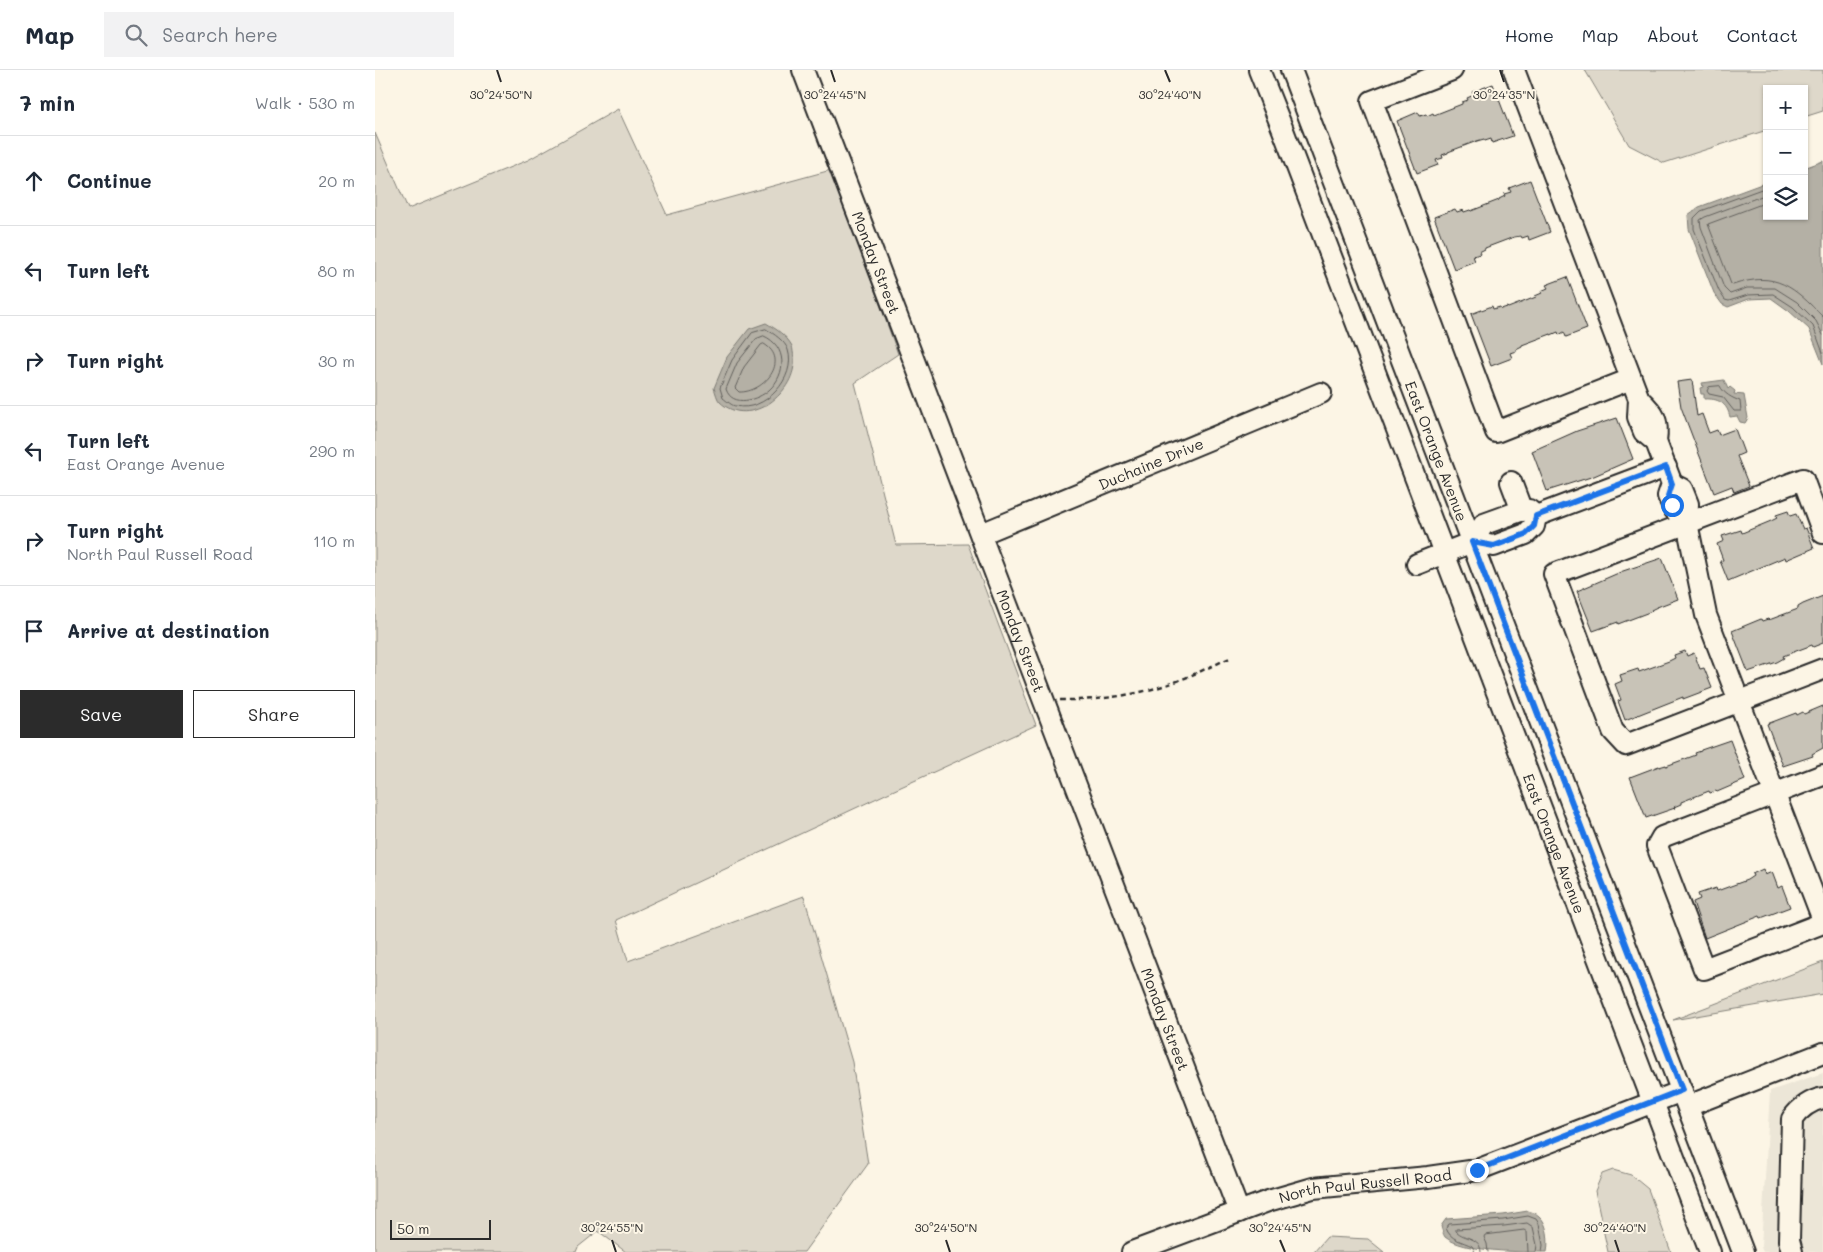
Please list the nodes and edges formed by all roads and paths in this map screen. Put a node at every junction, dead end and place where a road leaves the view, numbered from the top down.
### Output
1 (803, 70) edge
2 (1259, 70) edge
3 (1291, 70) edge
4 (1452, 70) edge
5 (1515, 70) edge
6 (1631, 379) junction
7 (1321, 393) dead end
8 (1669, 475) junction
9 (1511, 482) dead end
10 (1529, 514) junction
11 (1687, 523) junction
12 (1823, 533) edge
13 (981, 534) junction
14 (1472, 542) junction
15 (1443, 553) junction
16 (1417, 564) dead end
17 (1229, 658) dead end
18 (1823, 669) edge
19 (1044, 700) junction
20 (1739, 701) junction
21 (1823, 775) edge
22 (1775, 794) junction
23 (1823, 921) edge
24 (1823, 1053) edge
25 (1685, 1098) junction
26 (1823, 1098) edge
27 (1654, 1102) junction
28 (1239, 1212) junction
29 (1132, 1252) edge
30 (1710, 1252) edge
31 (1743, 1252) edge
32 (1793, 1252) edge

1 - 13 street, Monday Street
2 - 15 street, East Orange Avenue
3 - 14 street, East Orange Avenue
4 - 6 street
5 - 6 street
6 - 8 street
7 - 13 street, Duchaine Drive
8 - 10 street
8 - 11 street
9 - 10 street
10 - 14 street
11 - 12 street
11 - 20 street
11 - 20 street
13 - 19 street, Monday Street
14 - 15 street
14 - 25 street, East Orange Avenue
15 - 16 street
15 - 27 street, East Orange Avenue
17 - 19 path
18 - 20 street
19 - 28 street, Monday Street
20 - 22 street
21 - 22 street
22 - 23 street
22 - 23 street
24 - 25 street, North Paul Russell Road
25 - 27 street, North Paul Russell Road
25 - 31 street, East Orange Avenue
26 - 32 street
27 - 28 street, North Paul Russell Road
27 - 30 street, East Orange Avenue
28 - 29 street, North Paul Russell Road

